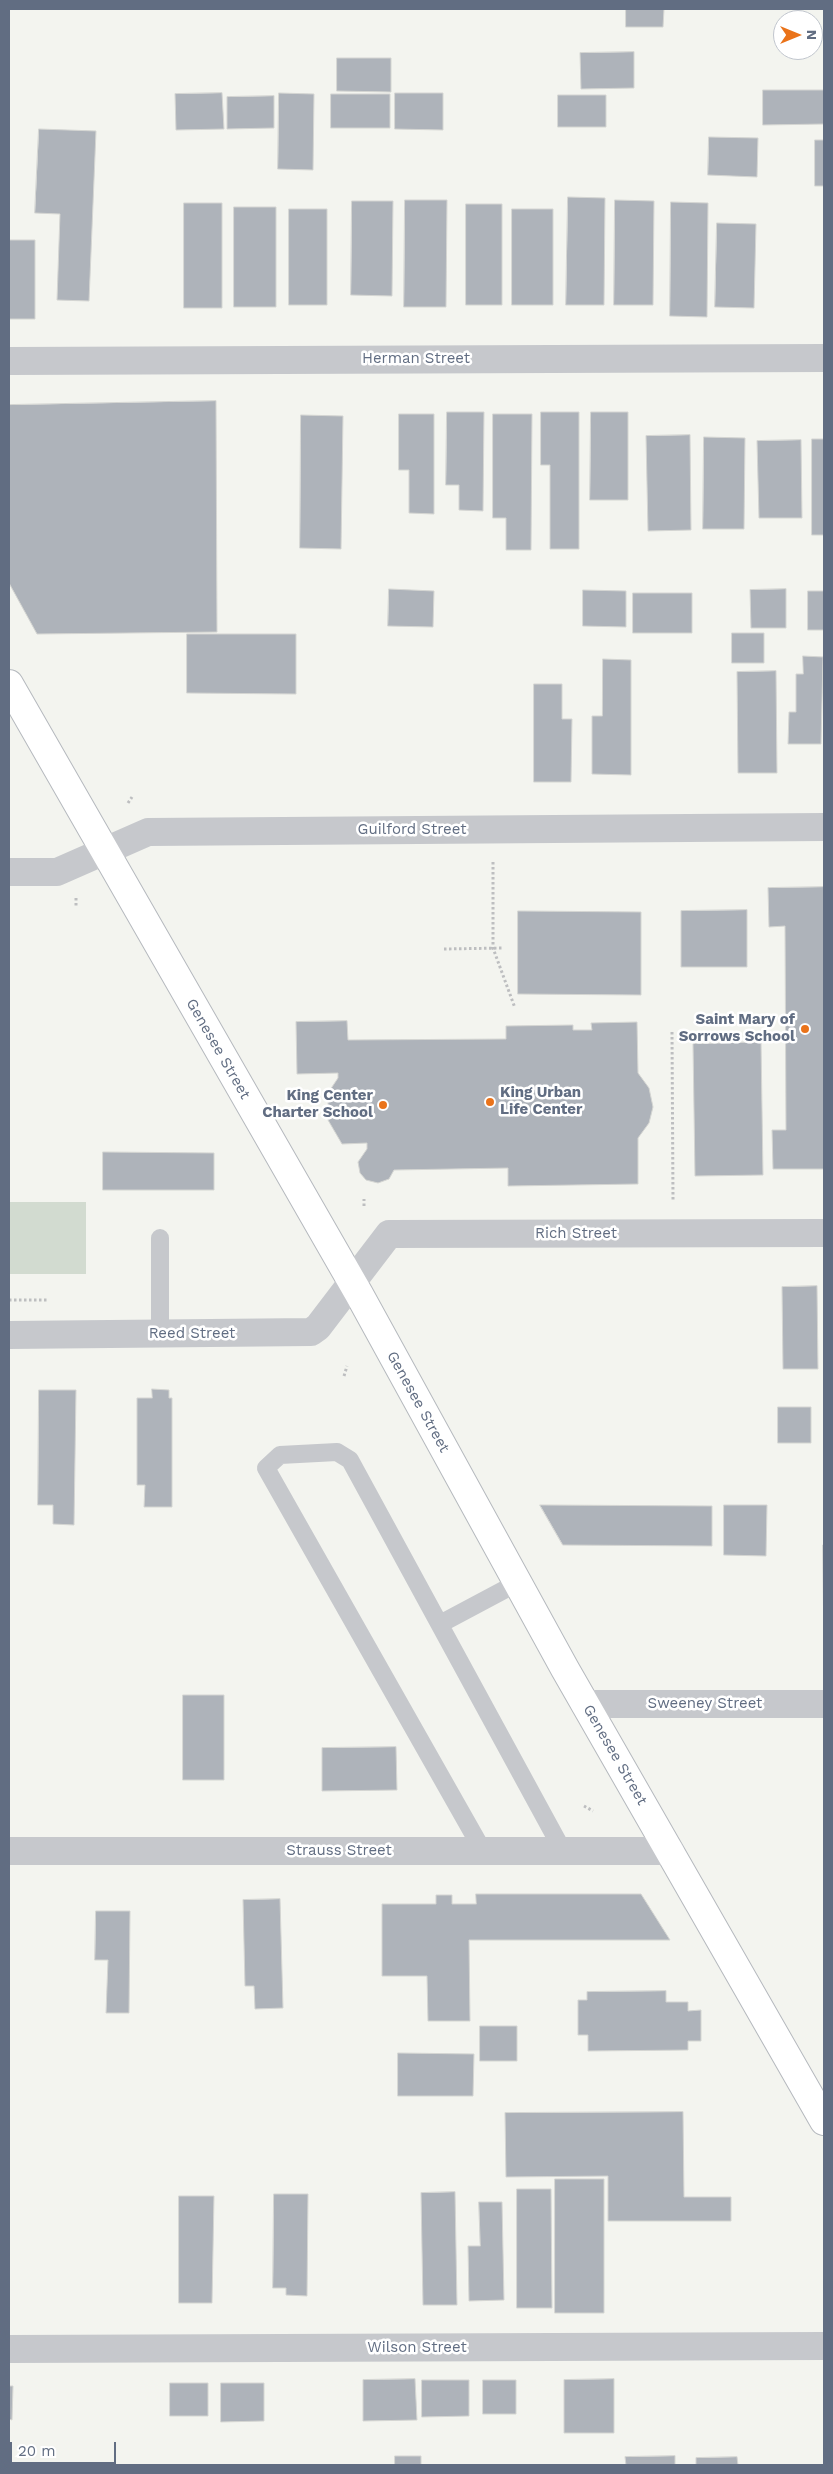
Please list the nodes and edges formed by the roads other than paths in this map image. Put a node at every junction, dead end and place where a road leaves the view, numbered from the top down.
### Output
1 (824, 358) edge
2 (9, 361) edge
3 (9, 684) edge
4 (824, 827) edge
5 (104, 851) junction
6 (9, 872) edge
7 (824, 1233) edge
8 (160, 1238) dead end
9 (351, 1283) junction
10 (160, 1334) junction
11 (9, 1335) edge
12 (517, 1583) junction
13 (440, 1624) junction
14 (585, 1704) junction
15 (824, 1704) edge
16 (9, 1851) edge
17 (483, 1851) junction
18 (563, 1851) junction
19 (670, 1851) junction
20 (824, 2121) edge
21 (824, 2346) edge
22 (9, 2349) edge

1 - 2 street, Herman Street
3 - 5 main road, Genesee Street
4 - 5 street, Guilford Street
5 - 6 street, Guilford Street
5 - 9 main road, Genesee Street
7 - 9 street, Rich Street
8 - 10 lane
9 - 10 street, Reed Street
9 - 12 main road, Genesee Street
10 - 11 street, Reed Street
12 - 13 lane
12 - 14 main road, Genesee Street
13 - 17 lane
13 - 18 lane
14 - 15 street, Sweeney Street
14 - 19 main road, Genesee Street
16 - 17 street, Strauss Street
17 - 18 street, Strauss Street
18 - 19 street, Strauss Street
19 - 20 main road, Genesee Street
21 - 22 street, Wilson Street

